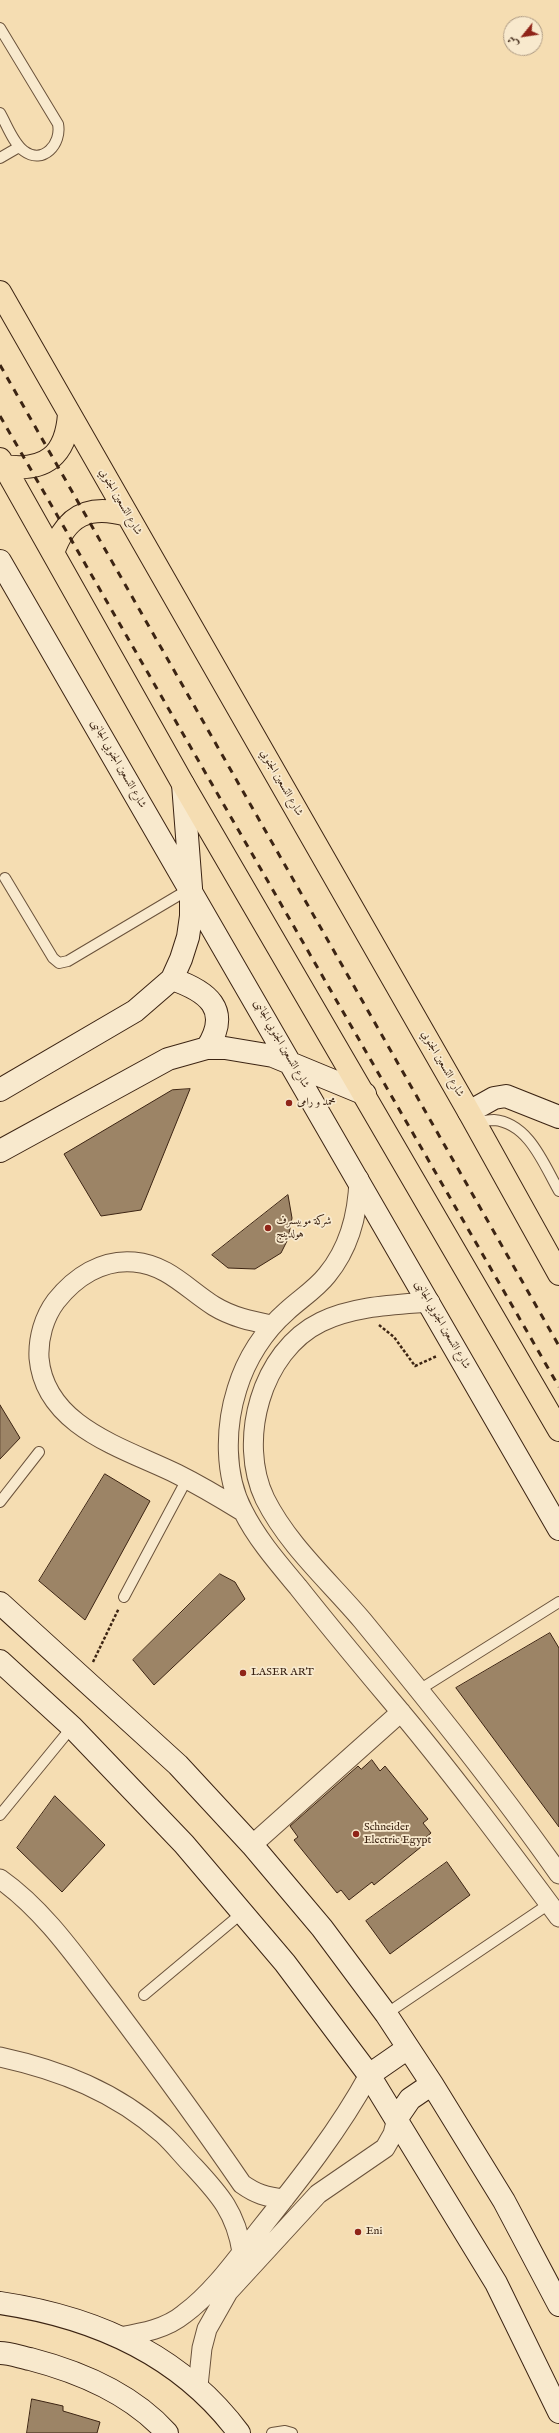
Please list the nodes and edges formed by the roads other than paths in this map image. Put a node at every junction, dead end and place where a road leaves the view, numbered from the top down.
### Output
1 (0, 28) edge
2 (0, 113) edge
3 (19, 147) junction
4 (0, 158) edge
5 (0, 292) edge
6 (69, 414) junction
7 (2, 463) edge
8 (127, 515) junction
9 (53, 553) junction
10 (0, 560) edge
11 (182, 784) junction
12 (6, 878) dead end
13 (191, 888) junction
14 (172, 979) junction
15 (207, 1048) junction
16 (291, 1062) junction
17 (0, 1090) edge
18 (365, 1094) junction
19 (472, 1117) junction
20 (559, 1117) edge
21 (0, 1151) edge
22 (359, 1179) junction
23 (559, 1191) edge
24 (559, 1274) edge
25 (430, 1302) junction
26 (271, 1325) junction
27 (559, 1430) edge
28 (39, 1452) dead end
29 (187, 1479) junction
30 (0, 1502) edge
31 (242, 1511) junction
32 (559, 1529) edge
33 (124, 1597) road end
34 (559, 1602) edge
35 (0, 1603) edge
36 (360, 1617) junction
37 (338, 1637) junction
38 (0, 1661) edge
39 (419, 1690) junction
40 (401, 1712) junction
41 (72, 1726) junction
42 (0, 1815) edge
43 (252, 1845) junction
44 (559, 1874) edge
45 (0, 1879) edge
46 (554, 1911) edge
47 (242, 1913) junction
48 (144, 1995) dead end
49 (386, 2014) junction
50 (408, 2048) junction
51 (0, 2057) edge
52 (370, 2075) junction
53 (432, 2084) junction
54 (398, 2118) junction
55 (284, 2199) junction
56 (242, 2252) junction
57 (0, 2303) edge
58 (559, 2305) edge
59 (119, 2337) junction
60 (0, 2353) edge
61 (198, 2386) junction
62 (559, 2412) edge
63 (167, 2433) edge
64 (239, 2433) edge
65 (272, 2433) edge
66 (292, 2433) edge

1 - 3 lane
2 - 3 lane
3 - 4 lane
5 - 6 main road, شارع التسعين الجنوبي
6 - 7 main road
6 - 8 main road, شارع التسعين الجنوبي
7 - 9 main road
8 - 9 main road
8 - 19 main road, شارع التسعين الجنوبي
9 - 11 main road
10 - 13 street, شارع التسعين الجنوبي الجانبى
11 - 13 street
11 - 18 main road
12 - 13 lane
13 - 14 street
13 - 16 street, شارع التسعين الجنوبي الجانبى
14 - 15 street
14 - 17 street
15 - 16 street
15 - 21 street
16 - 18 street
16 - 22 street, شارع التسعين الجنوبي الجانبى
18 - 27 main road
19 - 20 street
19 - 23 lane
19 - 24 main road, شارع التسعين الجنوبي
22 - 25 street, شارع التسعين الجنوبي الجانبى
22 - 26 street
25 - 32 street, شارع التسعين الجنوبي الجانبى
25 - 36 street
26 - 29 street
26 - 31 street
28 - 30 lane
29 - 31 street
29 - 33 lane
31 - 37 street
34 - 39 lane
35 - 43 street
36 - 37 street
36 - 39 street
37 - 40 street
38 - 41 street
39 - 44 street
40 - 43 street
40 - 46 street
41 - 42 lane
41 - 47 street
43 - 49 street
45 - 55 street
46 - 49 lane
47 - 48 lane
47 - 52 street
49 - 50 street
50 - 52 street
50 - 53 street
51 - 56 street
52 - 54 street
52 - 55 street
53 - 54 street
53 - 58 street
54 - 61 street
54 - 62 street
55 - 56 street
56 - 59 street
57 - 59 street
59 - 61 street
60 - 63 street
61 - 64 street
65 - 66 lane

